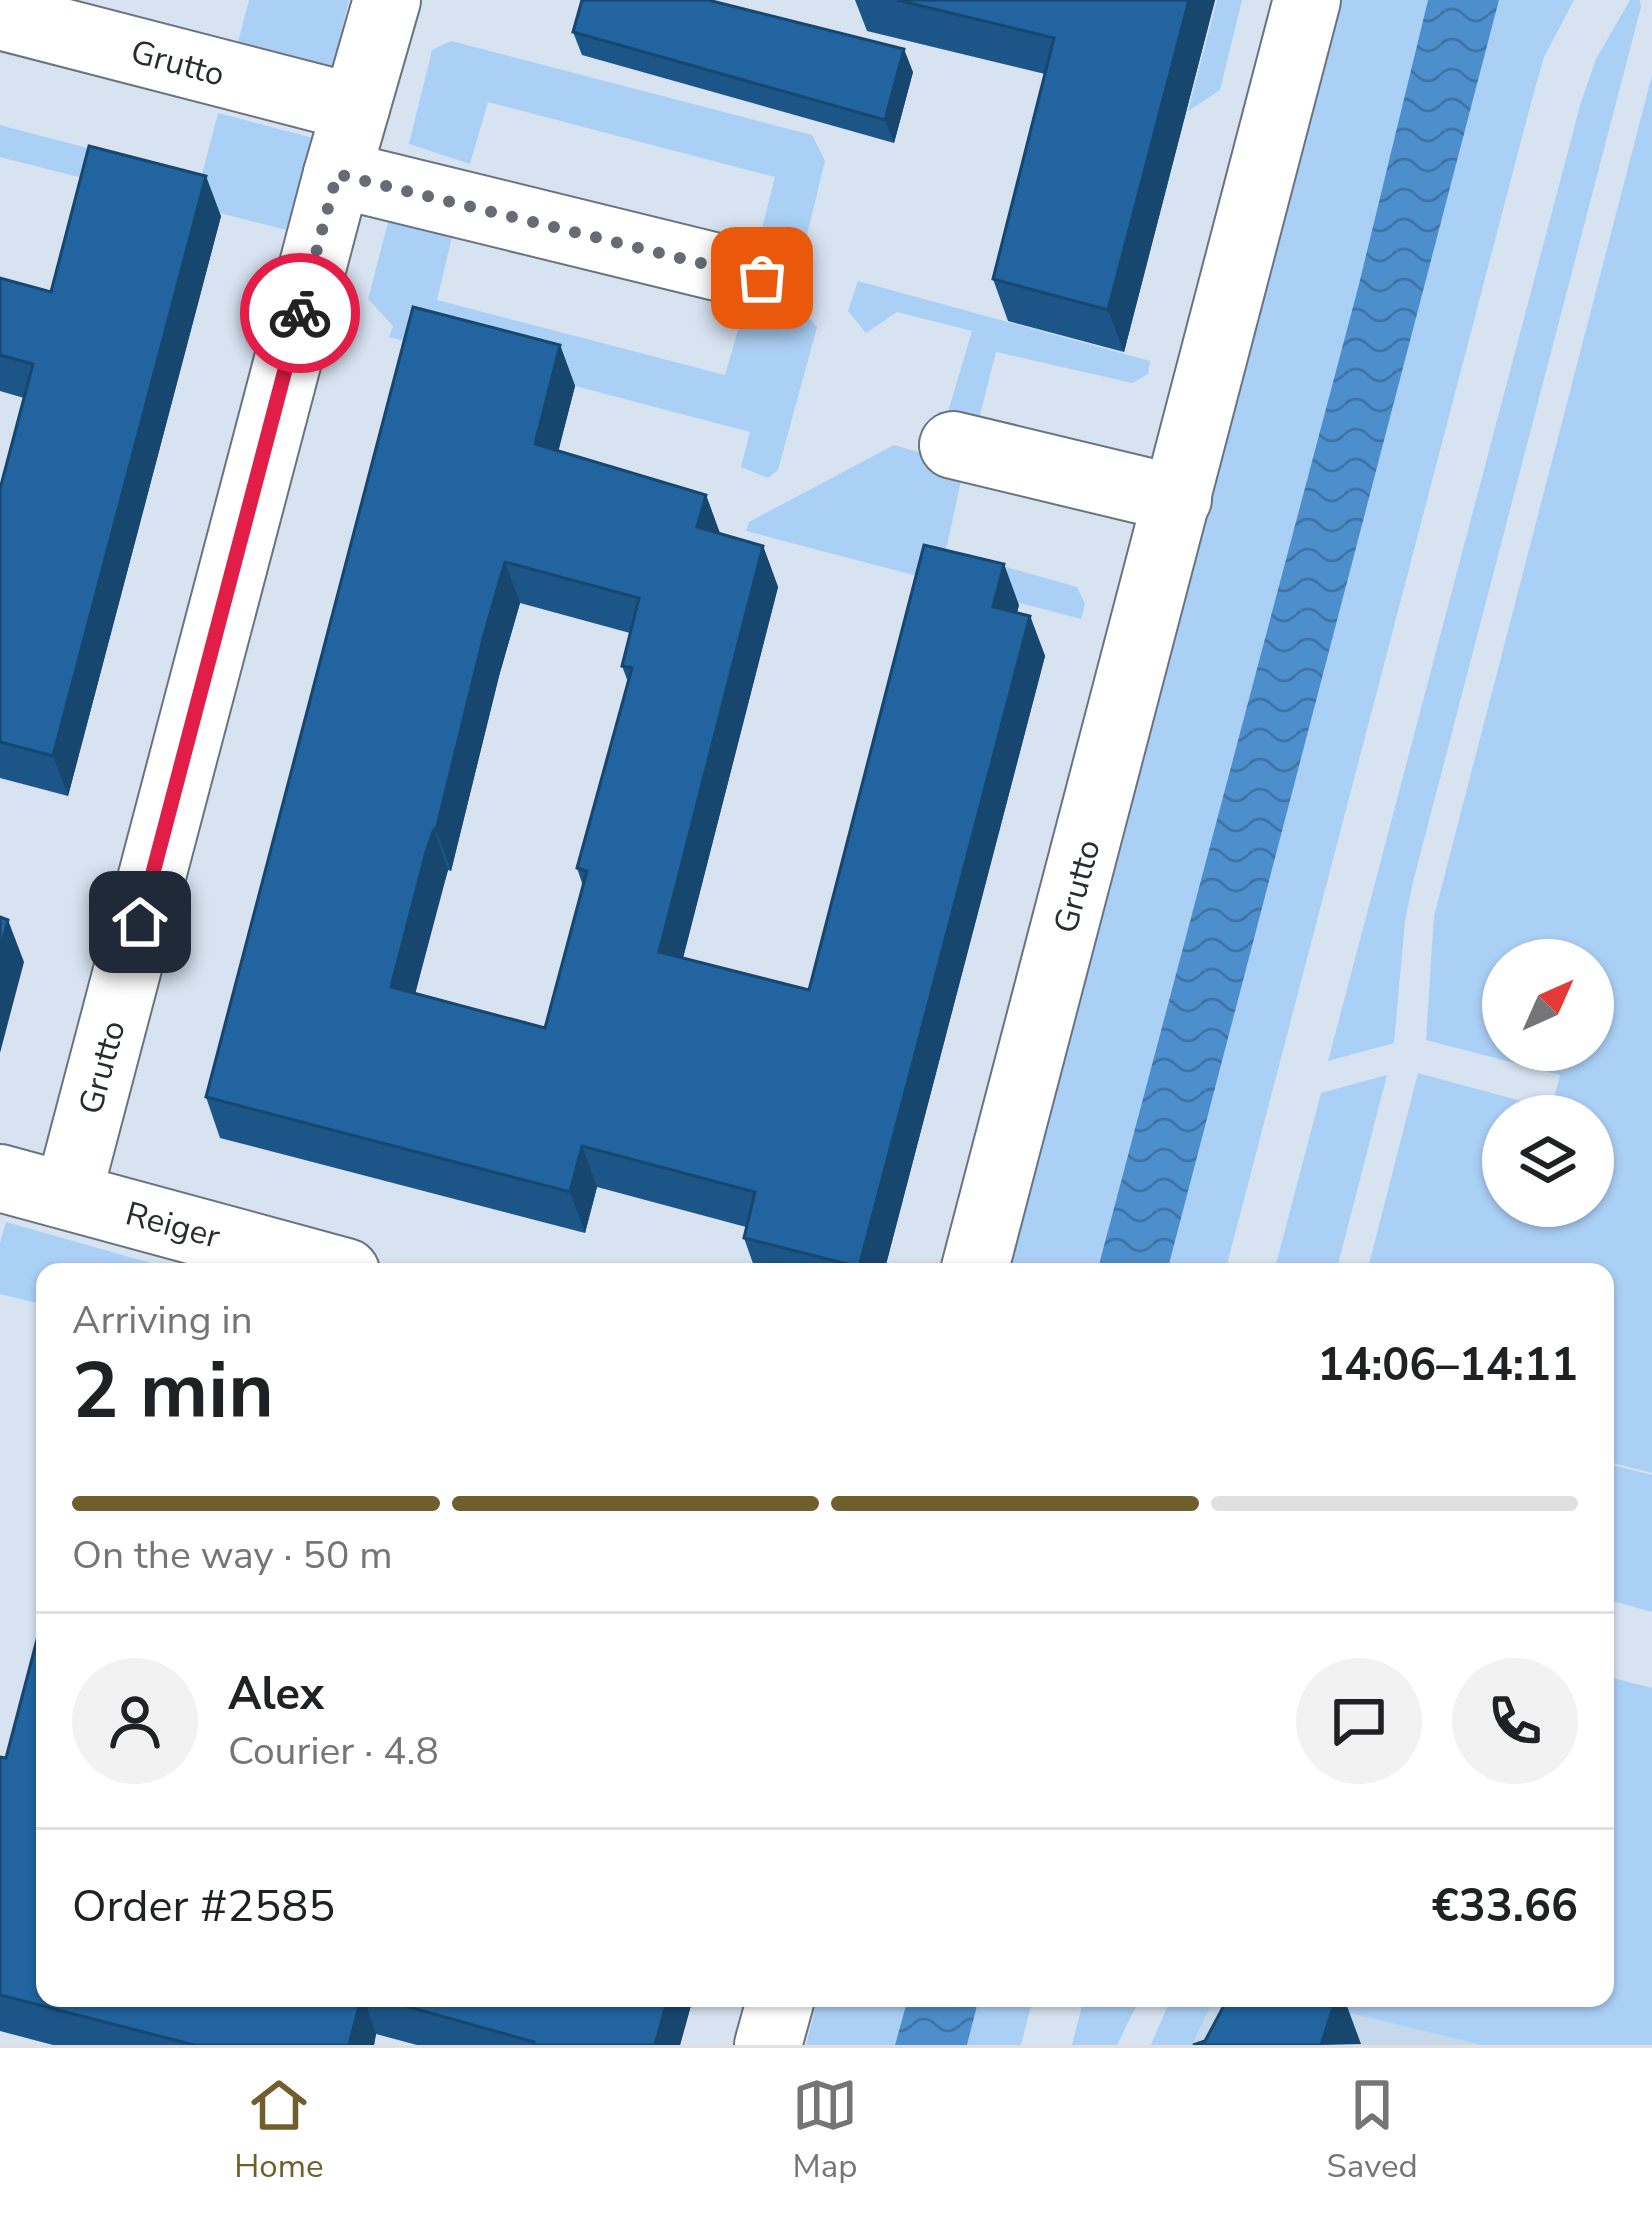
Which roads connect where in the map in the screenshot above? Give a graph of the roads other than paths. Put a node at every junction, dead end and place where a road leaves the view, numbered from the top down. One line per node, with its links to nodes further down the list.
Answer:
1 (387, 0): 4 (street, Grutto)
2 (1307, 0): 8 (street, Grutto)
3 (0, 16): 4 (street, Grutto)
4 (356, 109): 5 (street, Grutto)
5 (337, 174): 6 (street); 10 (street, Grutto)
6 (762, 278)
7 (952, 445): 8 (street)
8 (1178, 499): 12 (street, Grutto)
9 (0, 1178): 10 (street, Reiger)
10 (68, 1195): 11 (street, Reiger)
11 (314, 1263)
12 (976, 1263)
13 (779, 2007): 14 (street)
14 (769, 2045)

